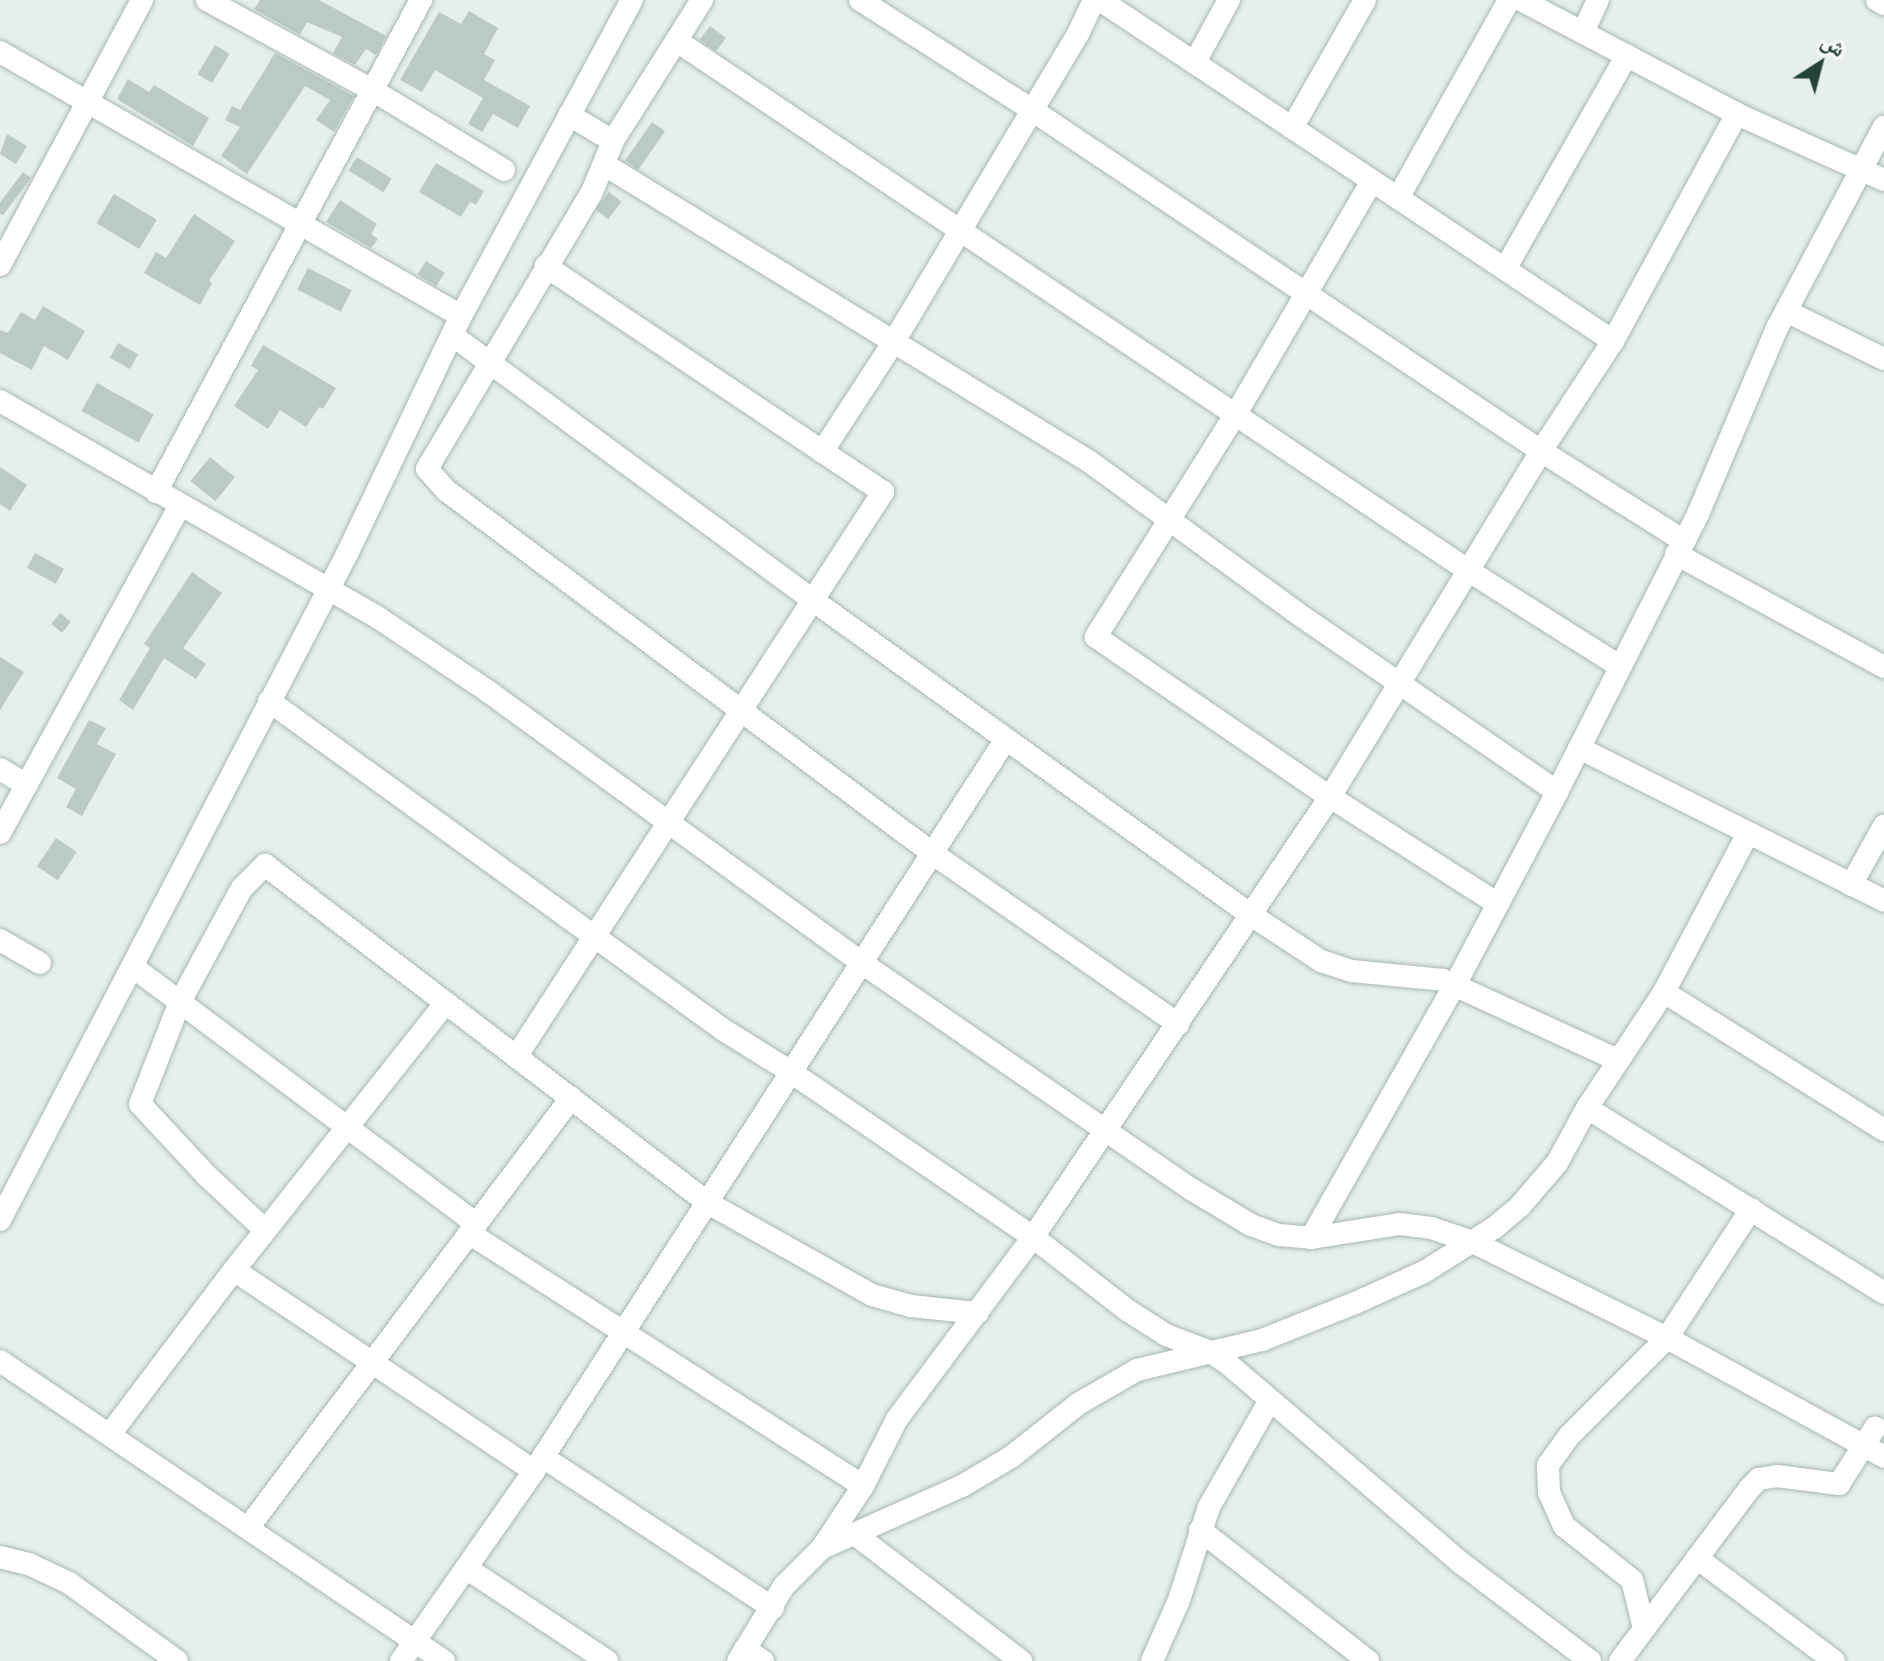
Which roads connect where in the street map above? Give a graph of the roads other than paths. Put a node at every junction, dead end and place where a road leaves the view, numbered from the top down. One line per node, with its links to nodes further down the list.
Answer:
1 (142, 0): 22 (street)
2 (207, 0): 21 (street)
3 (421, 0): 21 (street)
4 (632, 0): 25 (street)
5 (702, 0): 17 (street)
6 (860, 0): 23 (street)
7 (1094, 0): 23 (street)
8 (1100, 0): 20 (street)
9 (1229, 0): 20 (street)
10 (1365, 0): 27 (street)
11 (1509, 0): 34 (street)
12 (1521, 0): 16 (street)
13 (1598, 0): 16 (street)
14 (1877, 0): 15 (street)
15 (1884, 4)
16 (1583, 32): 19 (street)
17 (677, 41): 28 (street); 36 (street)
18 (0, 52): 22 (street)
19 (1627, 55): 24 (street); 39 (street)
20 (1195, 62): 27 (street)
21 (374, 91): 31 (street); 35 (street)
22 (85, 102): 35 (street); 37 (street)
23 (1032, 110): 36 (street); 40 (street)
24 (1737, 114): 30 (street); 43 (street)
25 (569, 115): 28 (street); 42 (street)
26 (1884, 127): 30 (street)
27 (1292, 128): 33 (street)
28 (613, 141): 29 (street)
29 (605, 165): 38 (street); 44 (street)
30 (1861, 169): 32 (street); 41 (street)
31 (504, 170)
32 (1884, 180)
33 (1372, 181): 34 (street); 40 (street)
34 (1398, 198): 39 (street)
35 (301, 223): 42 (street); 51 (street)
36 (958, 230): 44 (street); 48 (street)
37 (0, 265)
38 (546, 266): 46 (street); 50 (street)
39 (1505, 269): 43 (street)
40 (1306, 294): 48 (street); 49 (street)
41 (1786, 311): 45 (street); 54 (street)
42 (457, 326): 46 (street); 56 (street)
43 (1613, 341): 49 (street)
44 (893, 343): 50 (street); 53 (street)
45 (1884, 359)
46 (491, 362): 57 (street); 62 (street)
47 (0, 401): 51 (street)
48 (1235, 415): 53 (street); 55 (street)
49 (1541, 451): 54 (street); 55 (street)
50 (822, 452): 57 (street)
51 (156, 492): 52 (street)
52 (180, 506): 56 (street); 66 (street)
53 (1170, 519): 60 (street); 68 (street)
54 (1680, 547): 58 (street); 59 (street)
55 (1469, 571): 58 (street); 60 (street)
56 (326, 588): 61 (street); 69 (street)
57 (814, 601): 62 (street); 63 (street)
58 (1619, 666): 64 (street)
59 (1884, 667)
60 (1399, 685): 67 (street); 68 (street)
61 (269, 701): 78 (street); 82 (street)
62 (739, 710): 69 (street); 73 (street)
63 (1006, 739): 73 (street); 77 (street)
64 (1579, 748): 67 (street); 72 (street)
65 (0, 769): 66 (street)
66 (27, 785): 71 (street)
67 (1557, 792): 76 (street)
68 (1330, 797): 76 (street); 77 (street)
69 (669, 821): 78 (street); 81 (street)
70 (1884, 826): 74 (street)
71 (0, 833)
72 (1747, 835): 74 (street); 84 (street)
73 (932, 853): 81 (street); 87 (street)
74 (1851, 885): 75 (street)
75 (1884, 901)
76 (1498, 904): 83 (street)
77 (1251, 915): 83 (street); 87 (street)
78 (596, 936): 88 (street); 90 (street)
79 (0, 940): 80 (street)
80 (40, 963)
81 (862, 963): 90 (street); 94 (street)
82 (133, 967): 85 (street); 98 (street)
83 (1455, 985): 89 (street); 102 (street)
84 (1664, 992): 89 (street); 95 (street)
85 (180, 1002): 86 (street); 93 (street); 100 (street)
86 (445, 1004): 88 (street); 93 (street)
87 (1178, 1024): 94 (street)
88 (516, 1057): 91 (street)
89 (1618, 1060): 92 (street)
90 (791, 1072): 96 (street); 101 (street)
91 (571, 1098): 96 (street); 99 (street)
92 (1587, 1108): 97 (street); 103 (street)
93 (348, 1127): 99 (street); 100 (street)
94 (1105, 1129): 101 (street); 102 (street)
95 (1884, 1130)
96 (708, 1203): 106 (street); 107 (street)
97 (1751, 1209): 105 (street); 108 (street)
98 (0, 1220)
99 (473, 1228): 107 (street); 111 (street)
100 (265, 1230): 104 (street)
101 (1033, 1237): 106 (street); 109 (street)
102 (1311, 1238): 103 (street)
103 (1473, 1242): 108 (street); 109 (street)
104 (234, 1270): 111 (street); 113 (street)
105 (1884, 1293)
106 (978, 1313): 117 (street)
107 (621, 1332): 116 (street); 117 (street)
108 (1667, 1338): 114 (street); 126 (street)
109 (1211, 1352): 112 (street); 120 (street)
110 (0, 1361): 113 (street)
111 (371, 1364): 116 (street); 118 (street)
112 (1270, 1400): 119 (street); 136 (street)
113 (110, 1434): 118 (street)
114 (1870, 1436): 115 (street); 123 (street)
115 (1884, 1457)
116 (539, 1464): 124 (street); 125 (street)
117 (863, 1486): 121 (street)
118 (248, 1528): 127 (street)
119 (1200, 1530): 129 (street); 135 (street)
120 (856, 1535): 121 (street); 134 (street)
121 (822, 1548): 125 (street)
122 (0, 1557): 130 (street)
123 (1697, 1558): 126 (street); 138 (street)
124 (466, 1568): 127 (street); 133 (street)
125 (773, 1608): 128 (street)
126 (1644, 1628): 137 (street)
127 (415, 1641): 131 (street); 132 (street)
128 (749, 1657)
129 (1157, 1659)
130 (177, 1661)
131 (401, 1661)
132 (444, 1661)
133 (607, 1661)
134 (1021, 1661)
135 (1368, 1661)
136 (1590, 1661)
137 (1620, 1661)
138 (1834, 1661)

